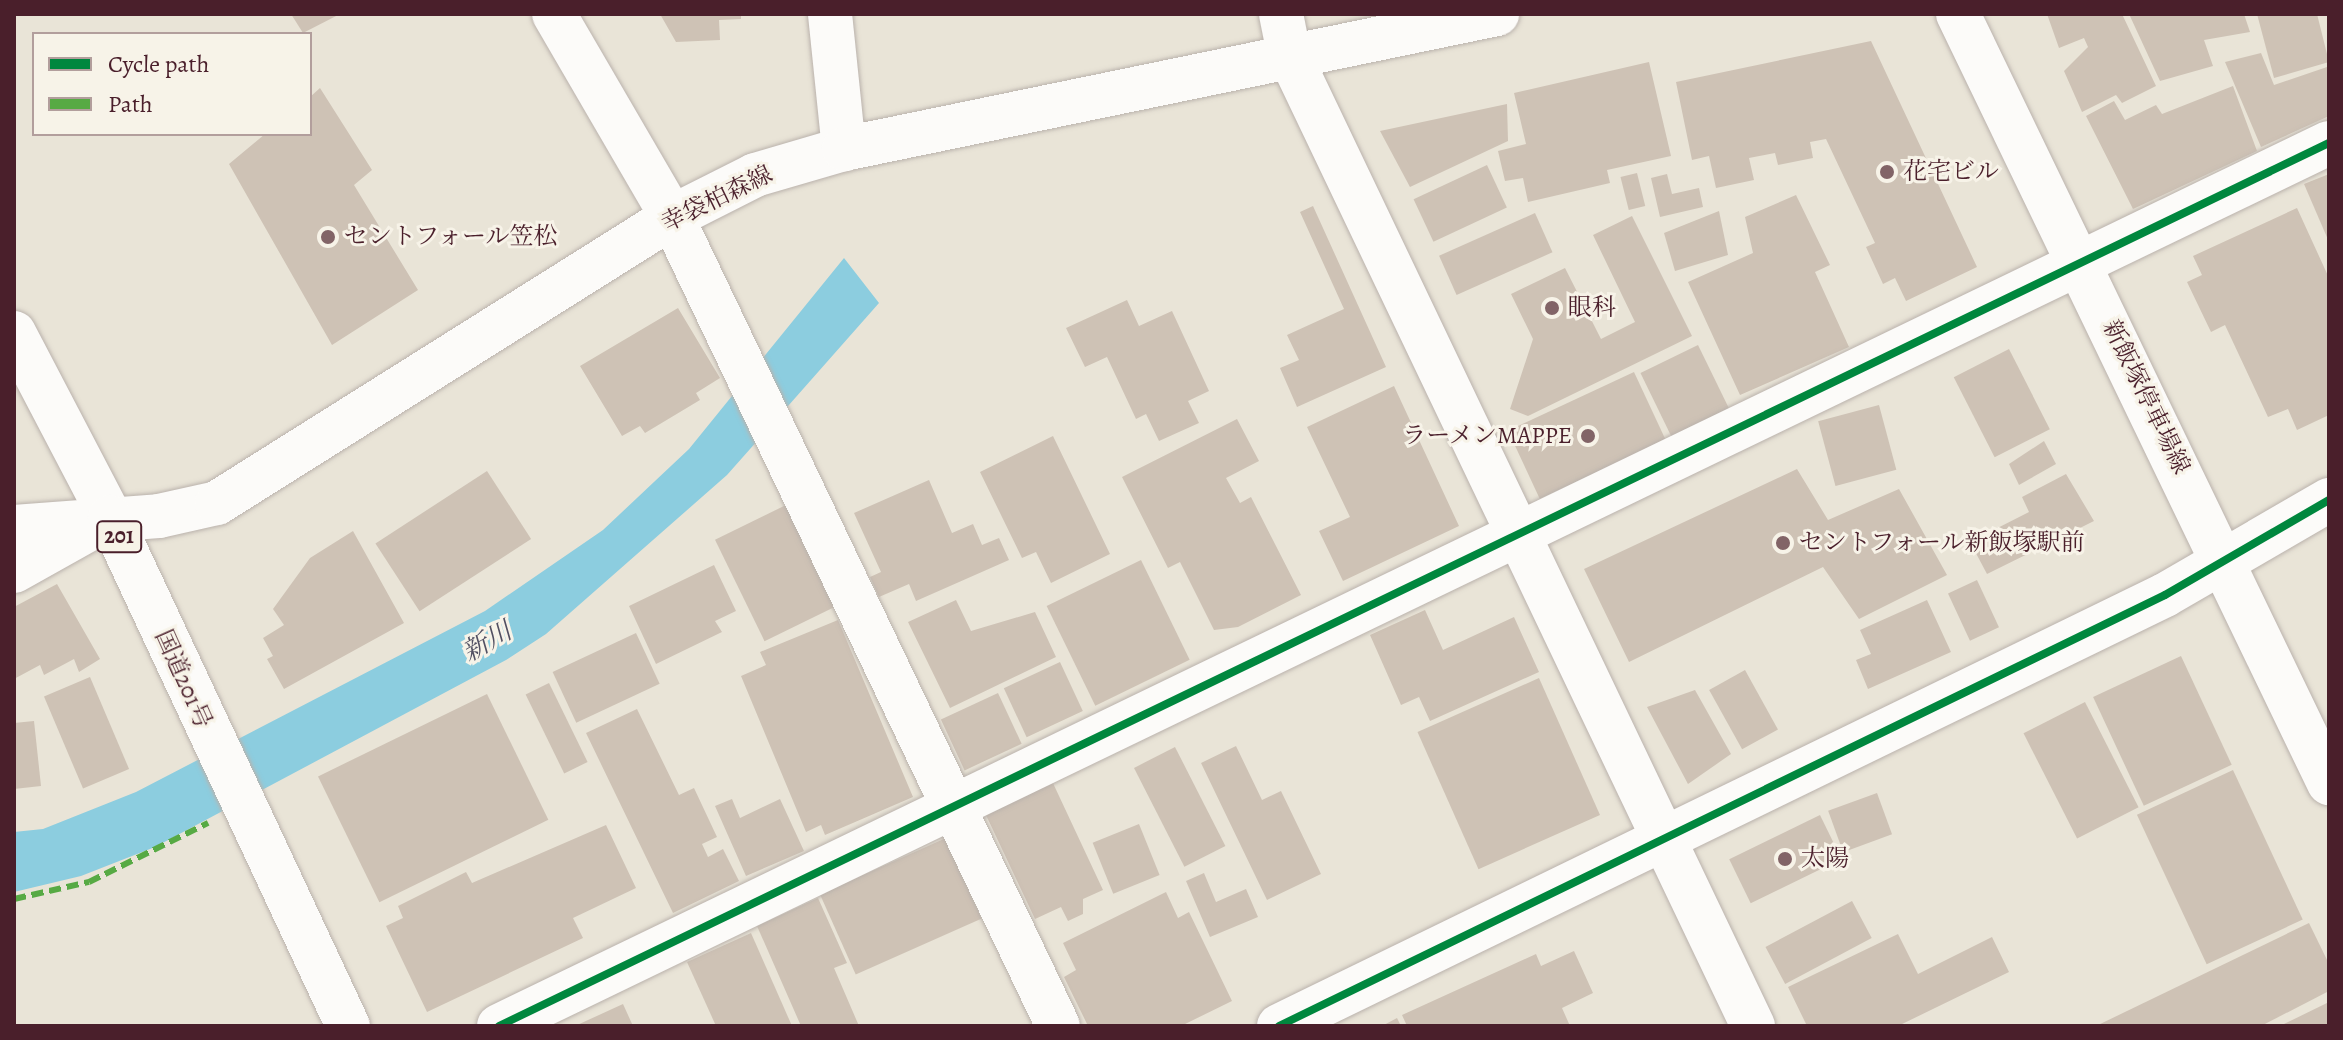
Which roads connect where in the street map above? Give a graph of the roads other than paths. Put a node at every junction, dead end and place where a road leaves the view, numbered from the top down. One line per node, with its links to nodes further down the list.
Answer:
1 (554, 14): 8 (main road)
2 (830, 14): 7 (main road)
3 (1497, 14): 5 (main road, 幸袋柏森線)
4 (1958, 14): 9 (main road, 新飯塚停車場線)
5 (1285, 34): 7 (main road, 幸袋柏森線); 14 (main road)
6 (2329, 143): 9 (main road)
7 (844, 149): 8 (main road, 幸袋柏森線)
8 (672, 217): 12 (main road, 幸袋柏森線); 18 (main road)
9 (2082, 265): 14 (main road); 15 (main road, 新飯塚停車場線)
10 (14, 333): 12 (main road, 国道201号 / 201)
11 (2329, 500): 15 (main road)
12 (110, 517): 13 (main road); 16 (main road, 幸袋柏森線); 20 (main road, 国道201号 / 201)
13 (14, 527)
14 (1518, 534): 18 (main road); 19 (main road)
15 (2225, 563): 17 (main road, 新飯塚停車場線); 19 (main road)
16 (14, 571)
17 (2329, 783)
18 (950, 807): 21 (main road); 22 (main road)
19 (1663, 839): 23 (main road); 24 (main road)
20 (348, 1026)
21 (499, 1026)
22 (1058, 1026)
23 (1279, 1026)
24 (1753, 1026)

